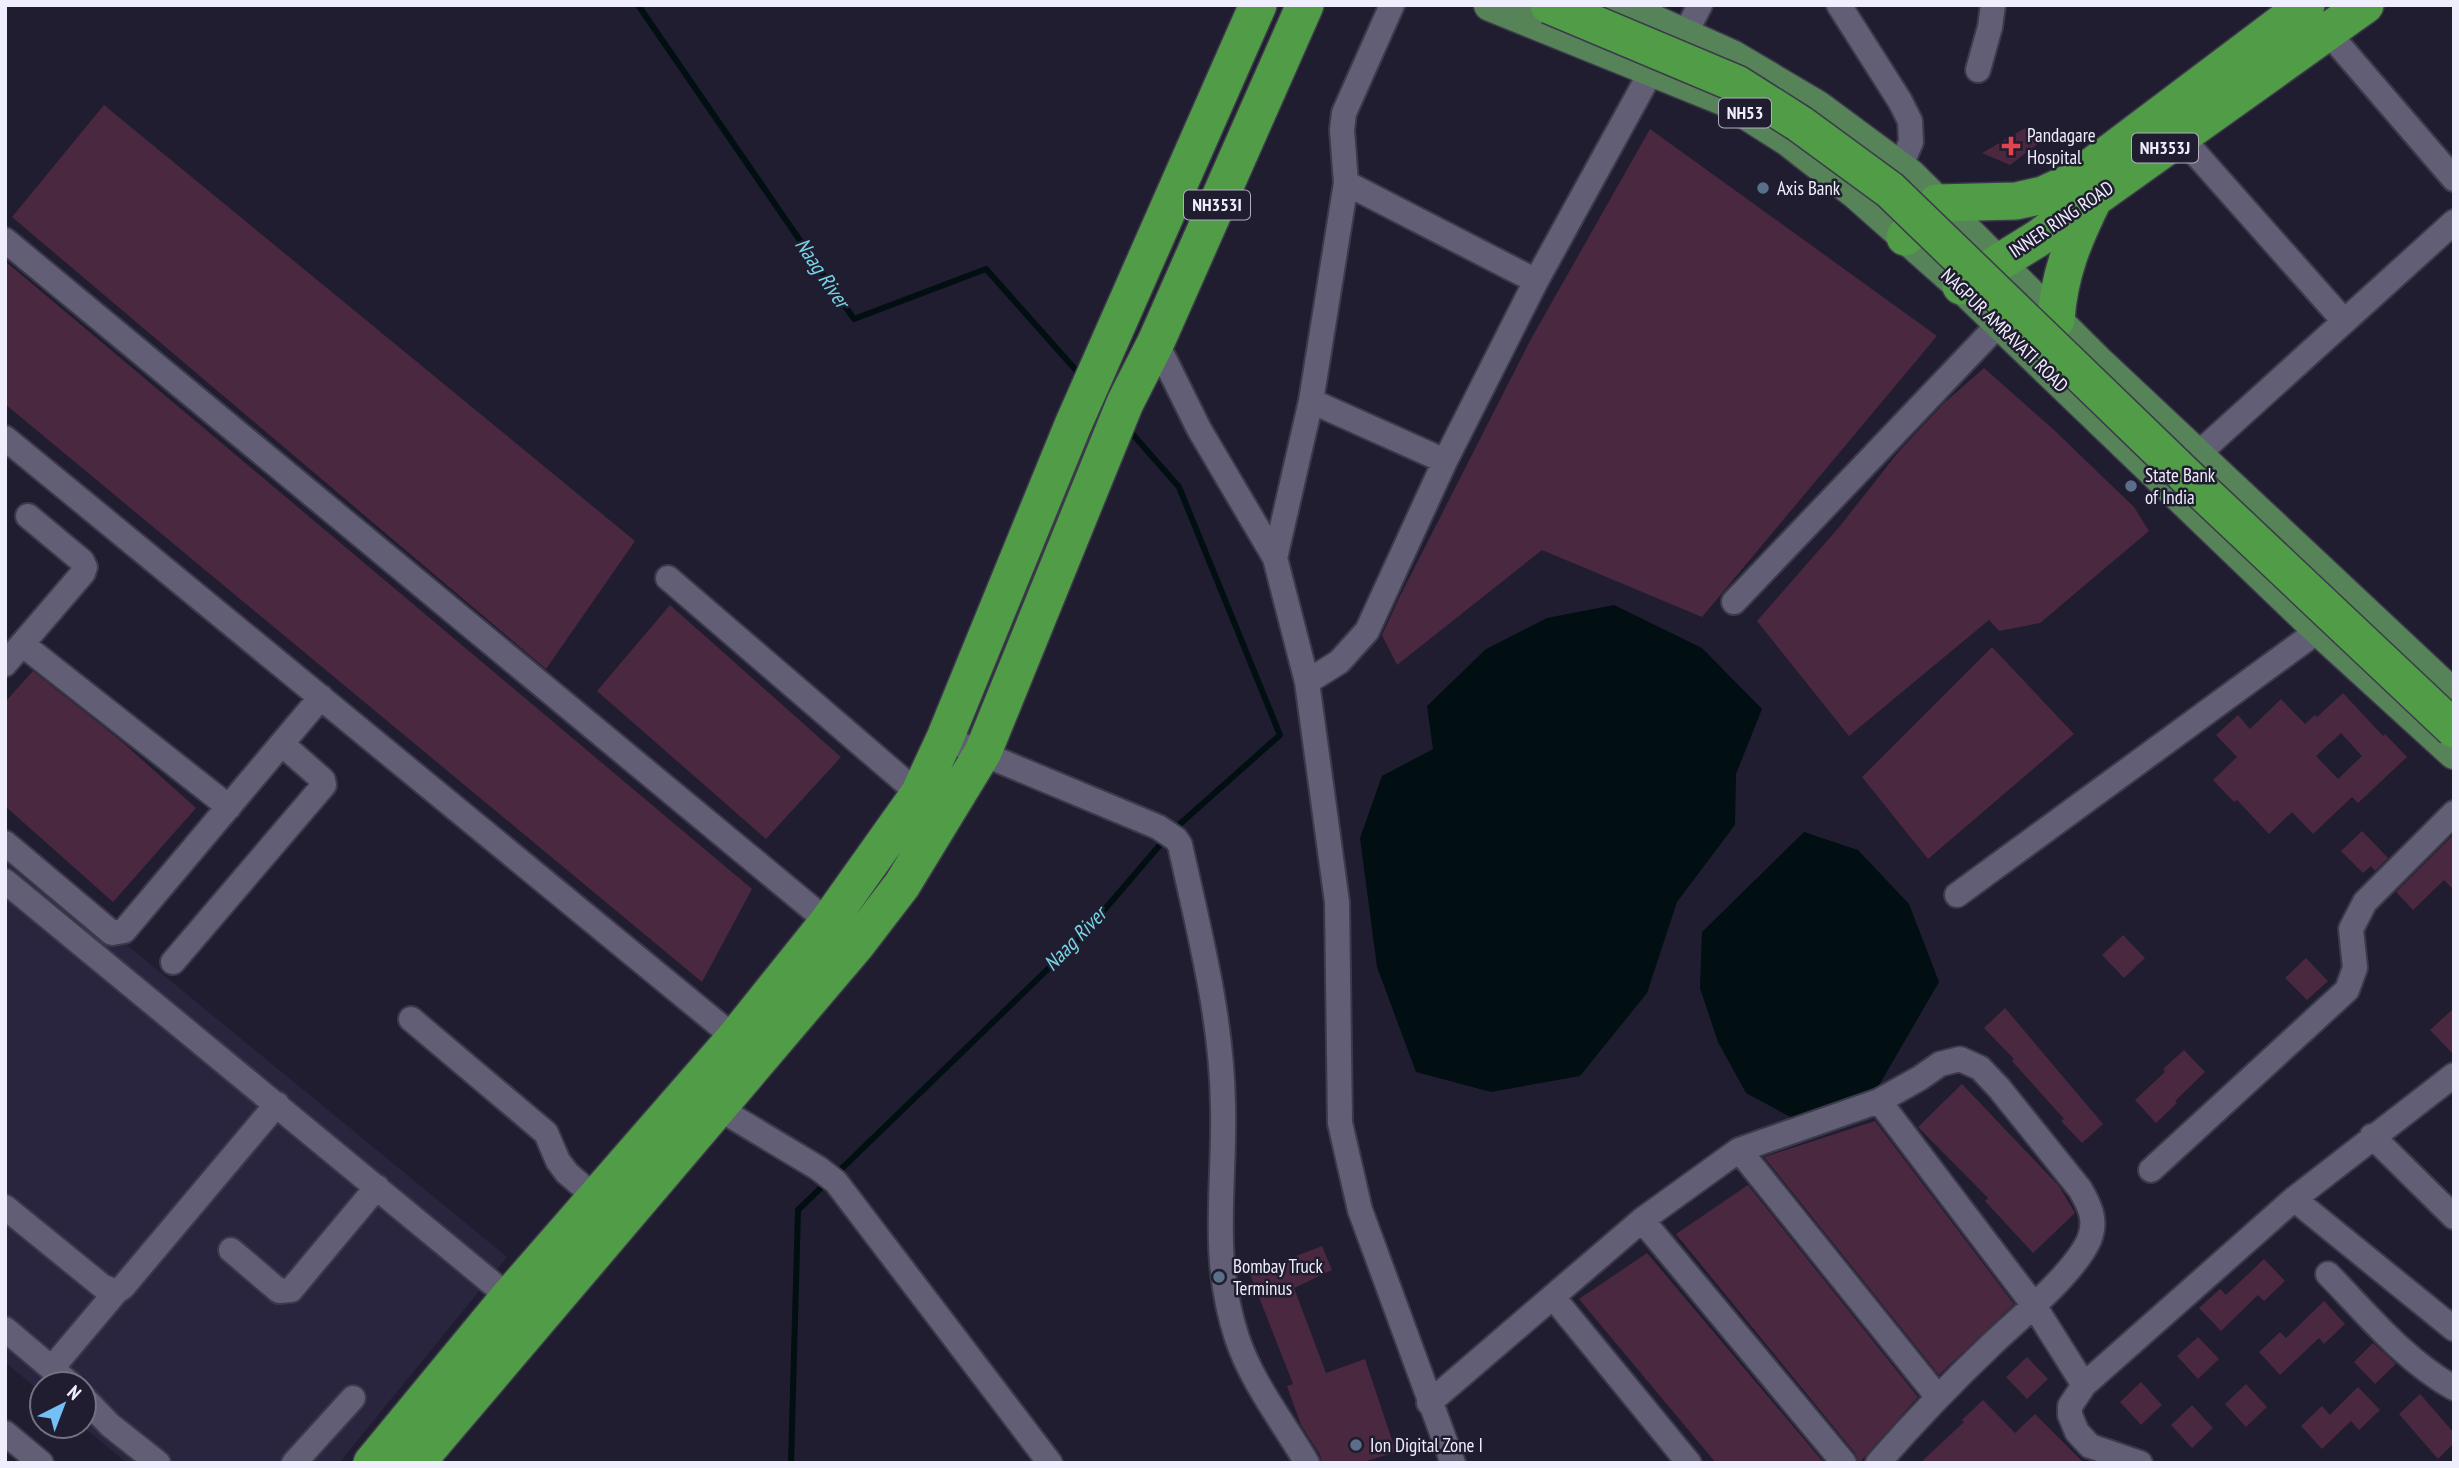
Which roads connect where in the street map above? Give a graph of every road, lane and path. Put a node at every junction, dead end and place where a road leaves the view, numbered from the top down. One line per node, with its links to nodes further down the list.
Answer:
1 (1258, 5): 46 (highway, NH353I)
2 (1305, 5): 30 (highway, NH353I)
3 (1392, 5): 18 (street)
4 (1490, 5): 14 (main road, NAGPUR AMRAVATI ROAD / NH53)
5 (1549, 5): 45 (highway, bridge)
6 (1618, 5): 12 (main road, NH53)
7 (1700, 5): 12 (street)
8 (1839, 5): 16 (street)
9 (1993, 5): 13 (street)
10 (2365, 5): 11 (highway, INNER RING ROAD / NH353J)
11 (2311, 12): 15 (highway, INNER RING ROAD / NH353J); 17 (street); 20 (highway, INNER RING ROAD / NH353J)
12 (1685, 34): 16 (main road, NH53)
13 (1978, 70)
14 (1652, 71): 22 (main road, NAGPUR AMRAVATI ROAD / NH53); 25 (street)
15 (2181, 137): 19 (highway, INNER RING ROAD / NH353J); 28 (street)
16 (1900, 167): 20 (main road, NH53)
17 (2454, 178)
18 (1346, 183): 25 (street); 31 (street)
19 (2094, 199): 24 (highway, INNER RING ROAD / NH353J); 27 (highway)
20 (1937, 203): 22 (highway); 24 (main road, NH53)
21 (2454, 222): 28 (street)
22 (1905, 237): 26 (main road, NAGPUR AMRAVATI ROAD / NH53)
23 (5, 240): 56 (street)
24 (1998, 261): 26 (highway, INNER RING ROAD / NH353J); 27 (main road, NH53)
25 (1536, 281): 34 (street)
26 (1961, 286): 29 (main road, NAGPUR AMRAVATI ROAD / NH53)
27 (2056, 320): 33 (main road, NH53)
28 (2344, 321): 33 (street)
29 (1999, 324): 38 (street); 39 (main road, NAGPUR AMRAVATI ROAD / NH53)
30 (1156, 342): 36 (street); 48 (highway, NH353I)
31 (1311, 401): 34 (street); 36 (street)
32 (5, 438): 44 (street)
33 (2198, 454): 43 (main road, NH53)
34 (1445, 461): 42 (street)
35 (28, 516): 40 (street)
36 (1275, 558): 42 (street)
37 (668, 578): 50 (street)
38 (1734, 602)
39 (2319, 630): 49 (main road, NAGPUR AMRAVATI ROAD / NH53); 55 (street)
40 (22, 644): 41 (street); 51 (street)
41 (5, 664)
42 (1307, 682): 89 (street)
43 (2454, 696)
44 (321, 698): 47 (street); 60 (street)
45 (2454, 729)
46 (945, 738): 48 (street); 50 (highway)
47 (282, 744): 51 (street); 58 (street)
48 (983, 752): 57 (highway); 97 (street)
49 (2454, 752)
50 (919, 794): 56 (highway)
51 (229, 807): 53 (street)
52 (2454, 813): 67 (street)
53 (5, 843)
54 (5, 881): 63 (street)
55 (1957, 895)
56 (828, 922): 57 (street); 60 (highway)
57 (856, 945): 64 (highway)
58 (173, 962)
59 (411, 1019): 69 (street)
60 (735, 1038): 69 (highway)
61 (2454, 1075): 65 (street)
62 (1879, 1101): 66 (street); 79 (street); 79 (street)
63 (277, 1104): 68 (street); 76 (street)
64 (718, 1108): 80 (highway); 96 (street)
65 (2372, 1136): 70 (street); 72 (street)
66 (1739, 1150): 73 (street); 87 (street)
67 (2151, 1170)
68 (377, 1187): 74 (street); 77 (street)
69 (596, 1198): 77 (highway)
70 (2294, 1199): 82 (street); 85 (street)
71 (5, 1207): 76 (street)
72 (2454, 1217)
73 (1642, 1220): 78 (street); 100 (street)
74 (231, 1250)
75 (2328, 1274): 86 (street)
76 (116, 1292): 84 (street)
77 (509, 1297): 80 (street); 92 (highway)
78 (1553, 1297): 89 (street); 99 (street)
79 (2033, 1304): 85 (street); 87 (street)
80 (538, 1321): 92 (highway)
81 (5, 1329): 83 (street)
82 (2454, 1329)
83 (54, 1370)
84 (65, 1370)
85 (2084, 1385): 102 (street)
86 (2454, 1388)
87 (1937, 1396): 101 (street)
88 (353, 1398): 95 (street)
89 (1429, 1403): 98 (street)
90 (98, 1412): 94 (street)
91 (5, 1433): 93 (street)
92 (395, 1459)
93 (41, 1463)
94 (158, 1463)
95 (294, 1463)
96 (1050, 1463)
97 (1307, 1463)
98 (1453, 1463)
99 (1689, 1463)
100 (1844, 1463)
101 (1878, 1463)
102 (2140, 1463)

